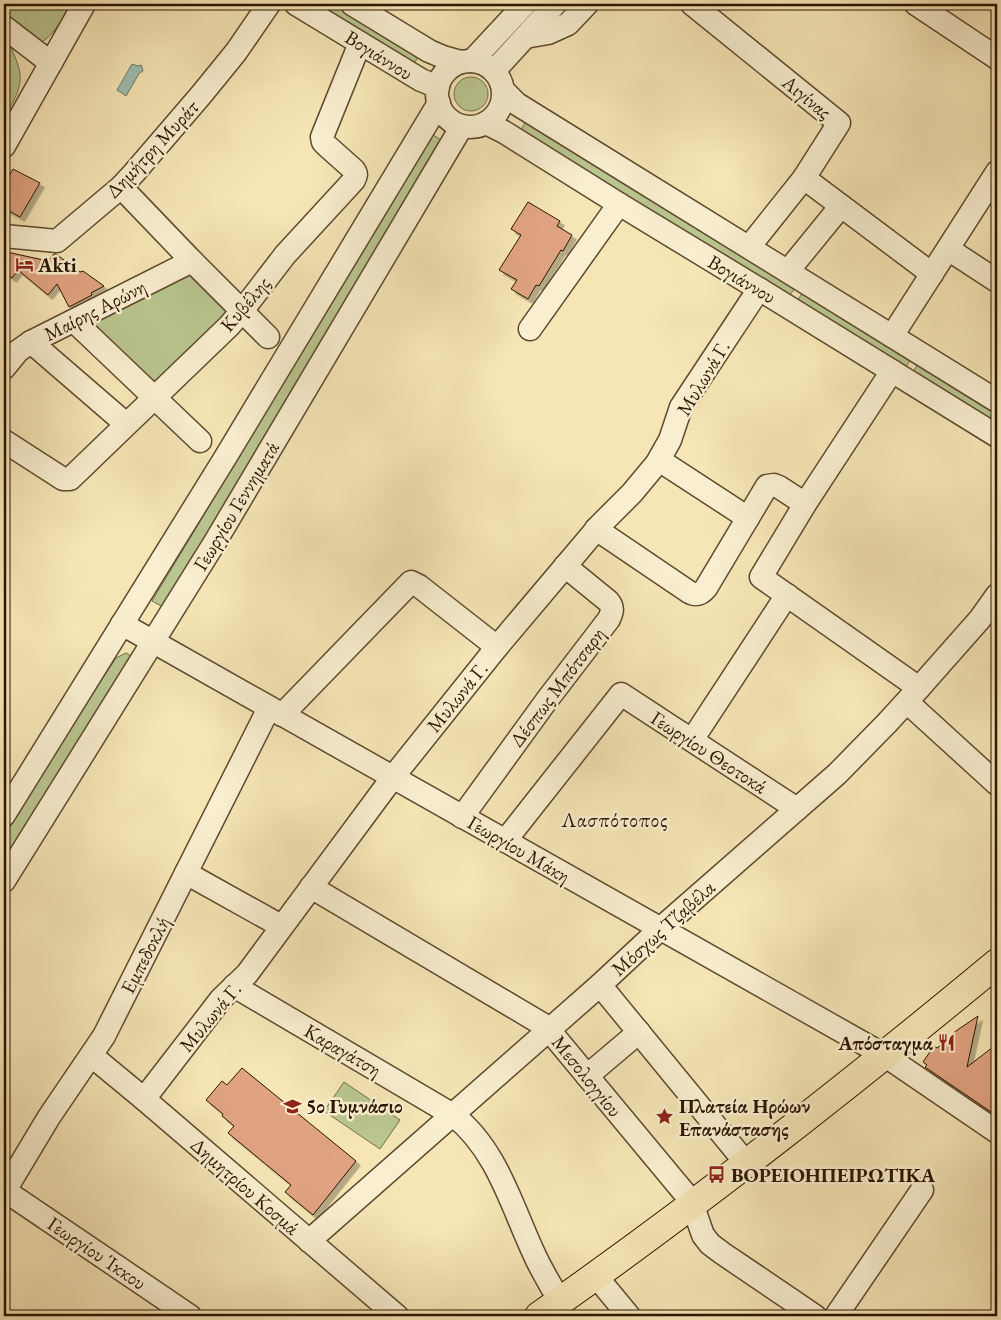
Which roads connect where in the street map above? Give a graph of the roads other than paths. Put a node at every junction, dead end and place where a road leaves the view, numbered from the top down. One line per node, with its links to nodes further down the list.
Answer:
1 (84, 4): 15 (street)
2 (268, 4): 24 (street, Δημήτρη Μυράτ)
3 (296, 4): 12 (street, Βογιάννου)
4 (352, 4): 14 (street, Βογιάννου)
5 (525, 4): 14 (street)
6 (555, 4): 11 (street)
7 (588, 4): 11 (street)
8 (692, 4): 23 (street, Αιγίνας)
9 (916, 4): 13 (street)
10 (4, 27): 15 (street)
11 (524, 37): 16 (street)
12 (360, 43): 18 (street, Βογιάννου); 35 (street, Κυβέλης)
13 (997, 58)
14 (467, 61): 16 (street, Βογιάννου); 18 (street, Βογιάννου)
15 (51, 63): 21 (street)
16 (494, 71): 17 (street, Βογιάννου)
17 (504, 91): 19 (street); 28 (street, Βογιάννου)
18 (438, 95): 20 (street, Βογιάννου); 56 (street, Γεωργίου Γεννηματά)
19 (486, 123): 20 (street); 25 (street, Βογιάννου)
20 (462, 126): 57 (street, Γεωργίου Γεννηματά)
21 (4, 146)
22 (997, 172): 29 (street)
23 (804, 178): 26 (street); 28 (street)
24 (121, 187): 27 (street, Δημήτρη Μυράτ); 30 (street)
25 (619, 204): 34 (street, Βογιάννου); 37 (street)
26 (841, 206): 31 (street); 32 (street)
27 (4, 236)
28 (749, 247): 31 (street, Βογιάννου)
29 (948, 249): 32 (street); 33 (street)
30 (192, 261): 35 (street); 36 (street, Μαίρης Αρώνη)
31 (788, 271): 38 (street, Βογιάννου)
32 (932, 274): 38 (street)
33 (997, 280)
34 (759, 289): 42 (street, Βογιάννου); 49 (street, Μυλωνά Γ.)
35 (242, 311): 39 (street); 43 (street, Κυβέλης)
36 (74, 321): 40 (street, Μαίρης Αρώνη); 43 (street)
37 (530, 329)
38 (892, 336): 44 (street, Βογιάννου)
39 (268, 337)
40 (31, 342): 41 (street, Μαίρης Αρώνη); 45 (street)
41 (4, 368)
42 (892, 371): 46 (street, Βογιάννου); 50 (street)
43 (154, 397): 45 (street, Κυβέλης); 48 (street)
44 (997, 401)
45 (126, 424): 47 (street, Κυβέλης)
46 (997, 436)
47 (4, 441)
48 (200, 442)
49 (659, 460): 51 (street); 52 (street, Μυλωνά Γ.)
50 (805, 504): 51 (street); 54 (street)
51 (748, 518): 52 (street)
52 (596, 529): 53 (street, Μυλωνά Γ.)
53 (565, 566): 58 (street, Μυλωνά Γ.); 66 (street, Δέσπως Μπότσαρη)
54 (787, 595): 59 (street); 61 (street)
55 (997, 595): 59 (street, Μόσχως Τζαβέλα)
56 (122, 624): 57 (street, Γεωργίου Μάκη); 65 (street, Γεωργίου Γεννηματά)
57 (153, 642): 60 (street, Γεωργίου Μάκη); 69 (street, Γεωργίου Γεννηματά)
58 (497, 647): 60 (street, Εμπεδοκλή); 62 (street, Μυλωνά Γ.)
59 (913, 695): 63 (street); 64 (street, Μόσχως Τζαβέλα)
60 (275, 711): 62 (street, Γεωργίου Μάκη); 68 (street, Εμπεδοκλή)
61 (692, 740): 64 (street, Γεωργίου Θεοτοκά); 67 (street, Γεωργίου Θεοτοκά)
62 (393, 777): 66 (street, Γεωργίου Μάκη); 70 (street, Μυλωνά Γ.)
63 (997, 784)
64 (797, 809): 72 (street, Μόσχως Τζαβέλα)
65 (4, 815)
66 (462, 816): 67 (street, Γεωργίου Μάκη)
67 (505, 841): 72 (street, Γεωργίου Μάκη)
68 (186, 872): 71 (street); 79 (street, Εμπεδοκλή)
69 (4, 881)
70 (311, 887): 71 (street, Μυλωνά Γ.); 77 (street, Μεσολογγίου)
71 (281, 926): 76 (street, Μυλωνά Γ.)
72 (660, 928): 74 (street, Μόσχως Τζαβέλα); 80 (street, Γεωργίου Μάκη)
73 (997, 963): 80 (main road)
74 (600, 985): 77 (street, Μόσχως Τζαβέλα); 78 (street)
75 (997, 985): 80 (main road)
76 (234, 986): 82 (street, Μυλωνά Γ.); 83 (street, Καραγάτση)
77 (549, 1030): 81 (street, Μεσολογγίου); 83 (street, Μόσχως Τζαβέλα)
78 (639, 1032): 81 (street); 85 (street)
79 (92, 1056): 82 (street, Δημητρίου Κοσμά); 87 (street, Εμπεδοκλή)
80 (890, 1059): 84 (street, Γεωργίου Μάκη); 85 (main road); 88 (main road)
81 (587, 1076): 88 (street, Μεσολογγίου)
82 (144, 1099): 89 (street, Δημητρίου Κοσμά)
83 (453, 1115): 89 (street, Μόσχως Τζαβέλα); 91 (street, Καραγάτση)
84 (997, 1132)
85 (746, 1163): 88 (main road)
86 (922, 1190): 96 (street)
87 (4, 1191): 92 (street, Γεωργίου Ίκκου)
88 (695, 1212): 90 (main road); 91 (main road); 95 (street, Μεσολογγίου)
89 (309, 1241): 93 (street, Δημητρίου Κοσμά)
90 (605, 1287): 91 (main road); 94 (street)
91 (555, 1311)
92 (190, 1316)
93 (397, 1316)
94 (629, 1316)
95 (815, 1316)
96 (836, 1316)

